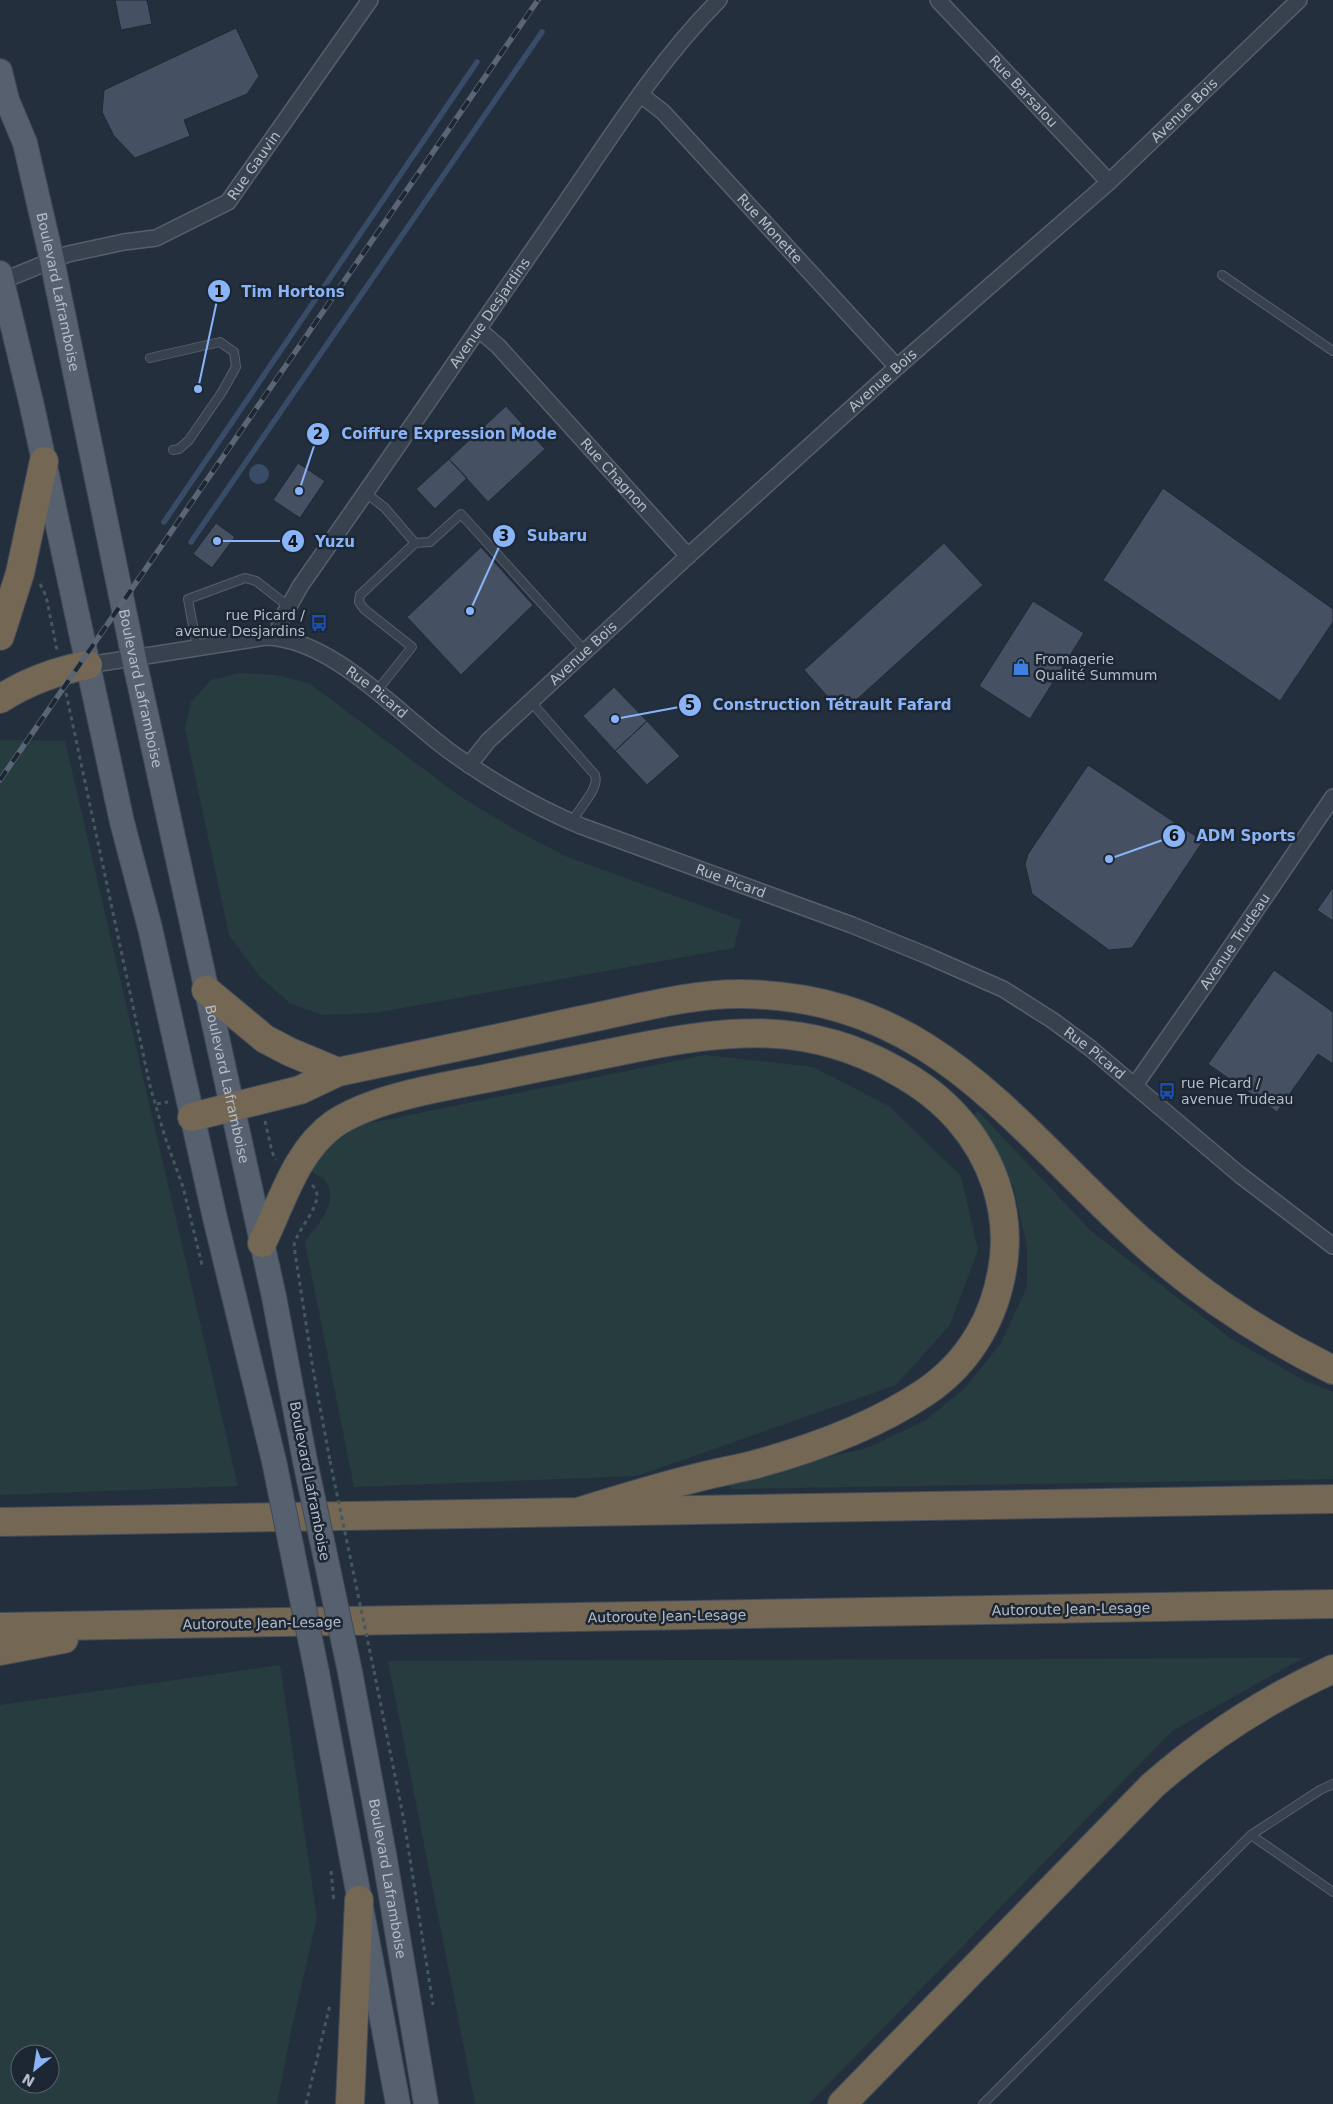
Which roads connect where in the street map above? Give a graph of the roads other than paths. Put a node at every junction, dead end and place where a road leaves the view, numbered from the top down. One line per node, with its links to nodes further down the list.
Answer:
1 (370, 0): 8 (street, Rue Gauvin)
2 (719, 0): 6 (street, Avenue Desjardins)
3 (938, 0): 7 (street, Rue Barsalou)
4 (1299, 0): 7 (street, Avenue Bois)
5 (0, 71): 8 (main road, Boulevard Laframboise)
6 (641, 94): 11 (street, Avenue Desjardins); 14 (street, Rue Monette)
7 (1109, 182): 14 (street, Avenue Bois)
8 (52, 260): 10 (street, Rue Gauvin); 25 (main road, Boulevard Laframboise)
9 (1222, 275): 12 (lane)
10 (1, 277): 16 (main road)
11 (478, 330): 17 (street, Avenue Desjardins); 19 (street, Rue Chagnon)
12 (1333, 351)
13 (150, 358): 15 (lane)
14 (897, 368): 19 (street, Avenue Bois)
15 (173, 450)
16 (44, 461): 21 (highway); 26 (main road)
17 (366, 493): 18 (lane); 20 (street, Avenue Desjardins)
18 (415, 542): 24 (lane); 27 (lane)
19 (688, 556): 24 (street, Avenue Bois)
20 (288, 606): 22 (street, Avenue Desjardins); 23 (lane)
21 (0, 636)
22 (278, 637): 23 (street, Rue Picard); 27 (street, Rue Picard)
23 (197, 648): 25 (street, Rue Picard)
24 (585, 651): 29 (street, Avenue Bois)
25 (134, 659): 26 (street, Rue Picard); 33 (main road, Boulevard Laframboise)
26 (88, 665): 28 (highway); 37 (main road)
27 (376, 692): 30 (street, Rue Picard)
28 (0, 699)
29 (531, 702): 30 (street, Avenue Bois); 32 (lane)
30 (469, 765): 32 (street, Rue Picard)
31 (1333, 797): 35 (street, Avenue Trudeau)
32 (572, 823): 35 (street, Rue Picard)
33 (206, 990): 34 (highway); 36 (main road, Boulevard Laframboise)
34 (338, 1072): 36 (highway); 40 (highway)
35 (1135, 1085): 39 (street, Rue Picard)
36 (233, 1107): 37 (highway); 38 (main road, Boulevard Laframboise)
37 (192, 1117): 52 (main road, bridge)
38 (262, 1243): 42 (highway); 55 (main road, Boulevard Laframboise, bridge)
39 (1333, 1246)
40 (1333, 1370)
41 (1333, 1499): 42 (highway)
42 (581, 1511): 43 (highway)
43 (0, 1522)
44 (1333, 1604): 45 (highway, Autoroute Jean-Lesage)
45 (150, 1624): 46 (highway, Autoroute Jean-Lesage); 47 (highway)
46 (0, 1627)
47 (0, 1651)
48 (1333, 1669): 56 (highway)
49 (1333, 1784): 50 (lane)
50 (1251, 1835): 51 (lane); 57 (lane)
51 (1333, 1892)
52 (347, 1903): 53 (highway); 54 (main road)
53 (350, 2104)
54 (398, 2104)
55 (426, 2104)
56 (842, 2104)
57 (983, 2104)

